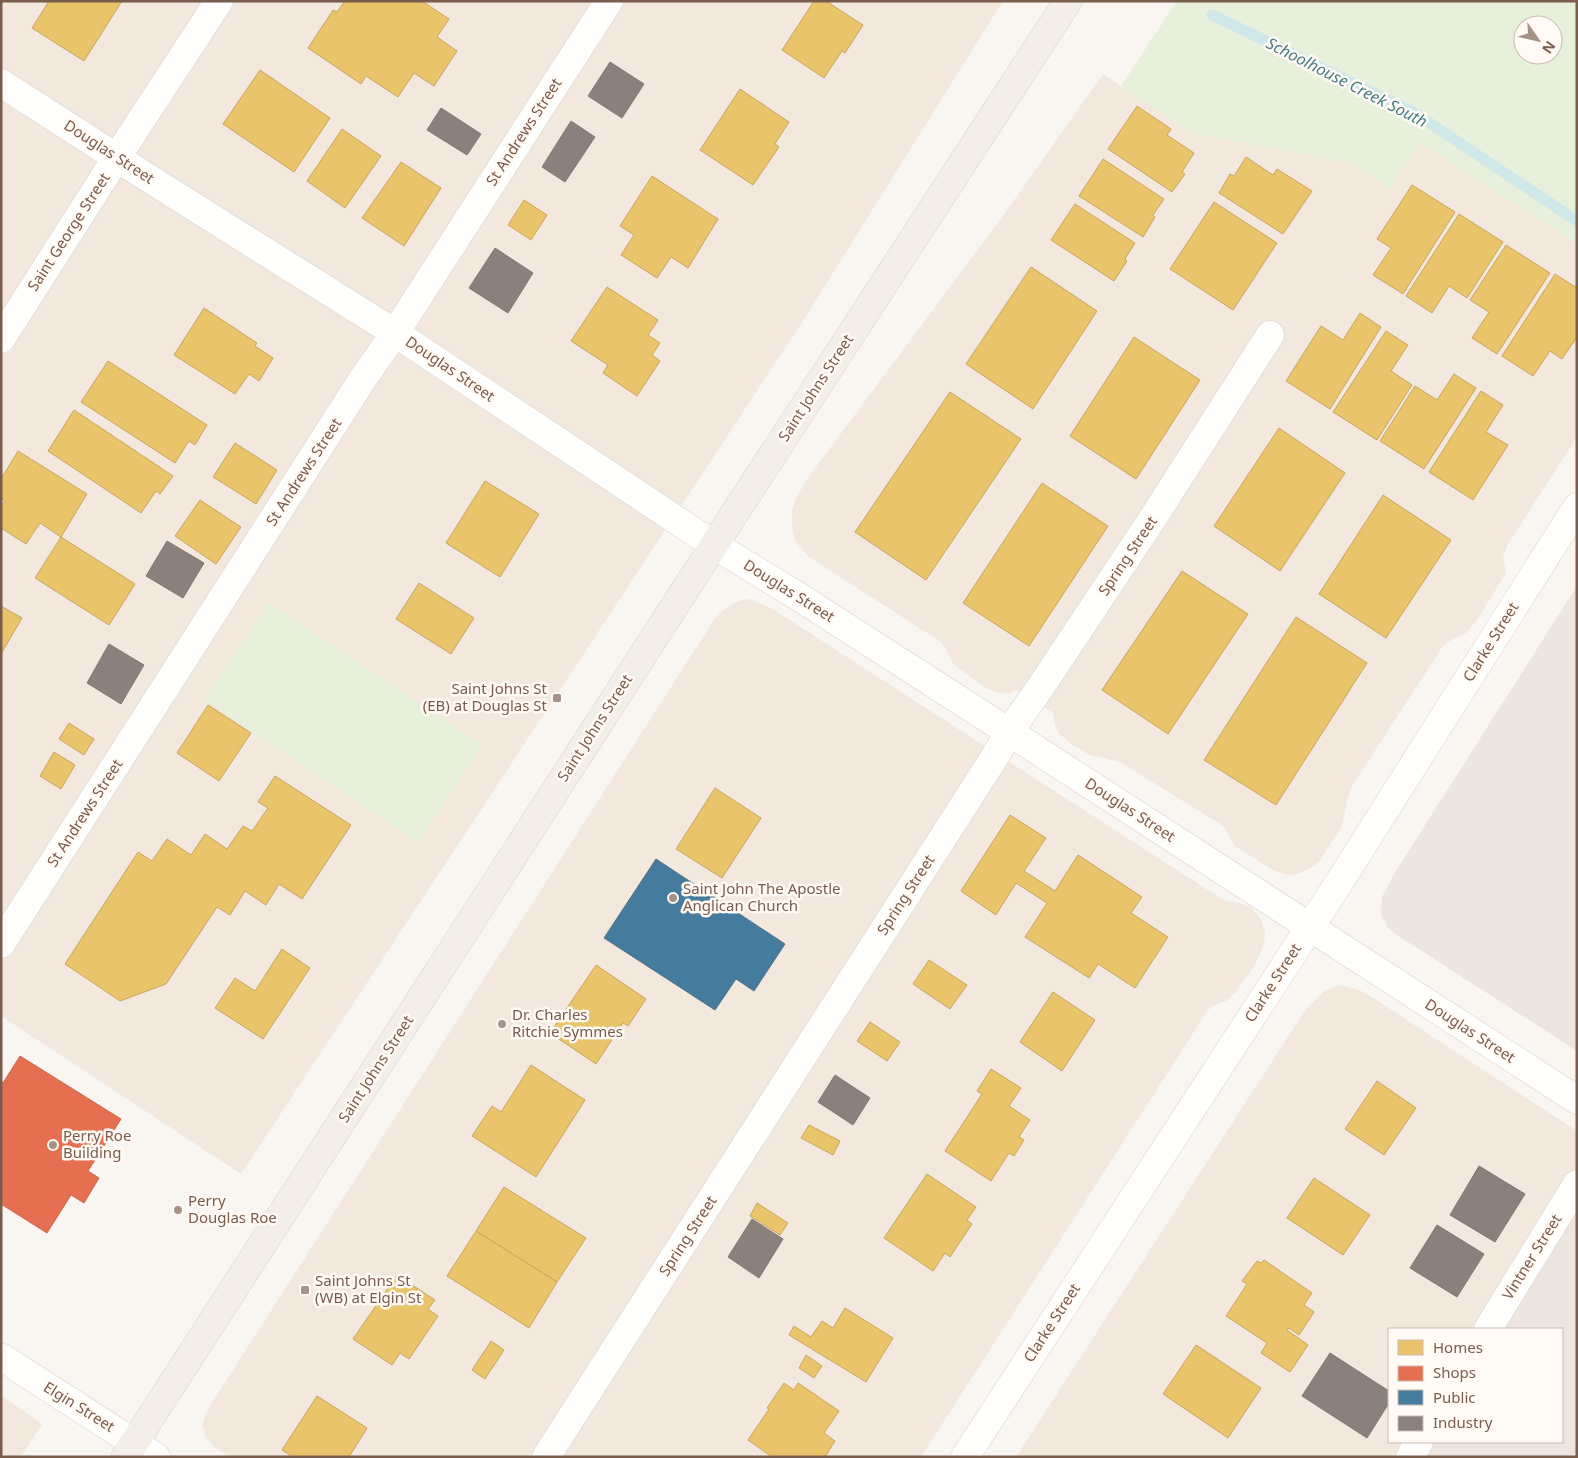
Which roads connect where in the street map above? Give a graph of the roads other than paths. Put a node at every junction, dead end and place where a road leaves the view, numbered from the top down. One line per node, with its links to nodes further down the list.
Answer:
1 (219, 1): 5 (street, Saint George Street)
2 (609, 1): 6 (street, St Andrews Street)
3 (1068, 1): 10 (main road, Saint Johns Street)
4 (1, 82): 5 (street, Douglas Street)
5 (117, 157): 6 (street, Douglas Street); 8 (street, Saint George Street)
6 (395, 332): 10 (street, Douglas Street); 13 (street, St Andrews Street)
7 (1270, 336): 11 (street, Spring Street)
8 (1, 338)
9 (1577, 508): 12 (street, Clarke Street)
10 (714, 545): 11 (street, Douglas Street); 19 (main road, Saint Johns Street)
11 (1009, 732): 12 (street, Douglas Street); 20 (street, Spring Street)
12 (1309, 927): 14 (street, Douglas Street); 21 (street, Clarke Street)
13 (1, 944)
14 (1577, 1100)
15 (1577, 1184): 16 (street, Vintner Street)
16 (1489, 1328)
17 (1, 1357): 19 (street, Elgin Street)
18 (1418, 1443): 22 (street)
19 (139, 1452)
20 (546, 1457)
21 (965, 1457)
22 (1410, 1457)

